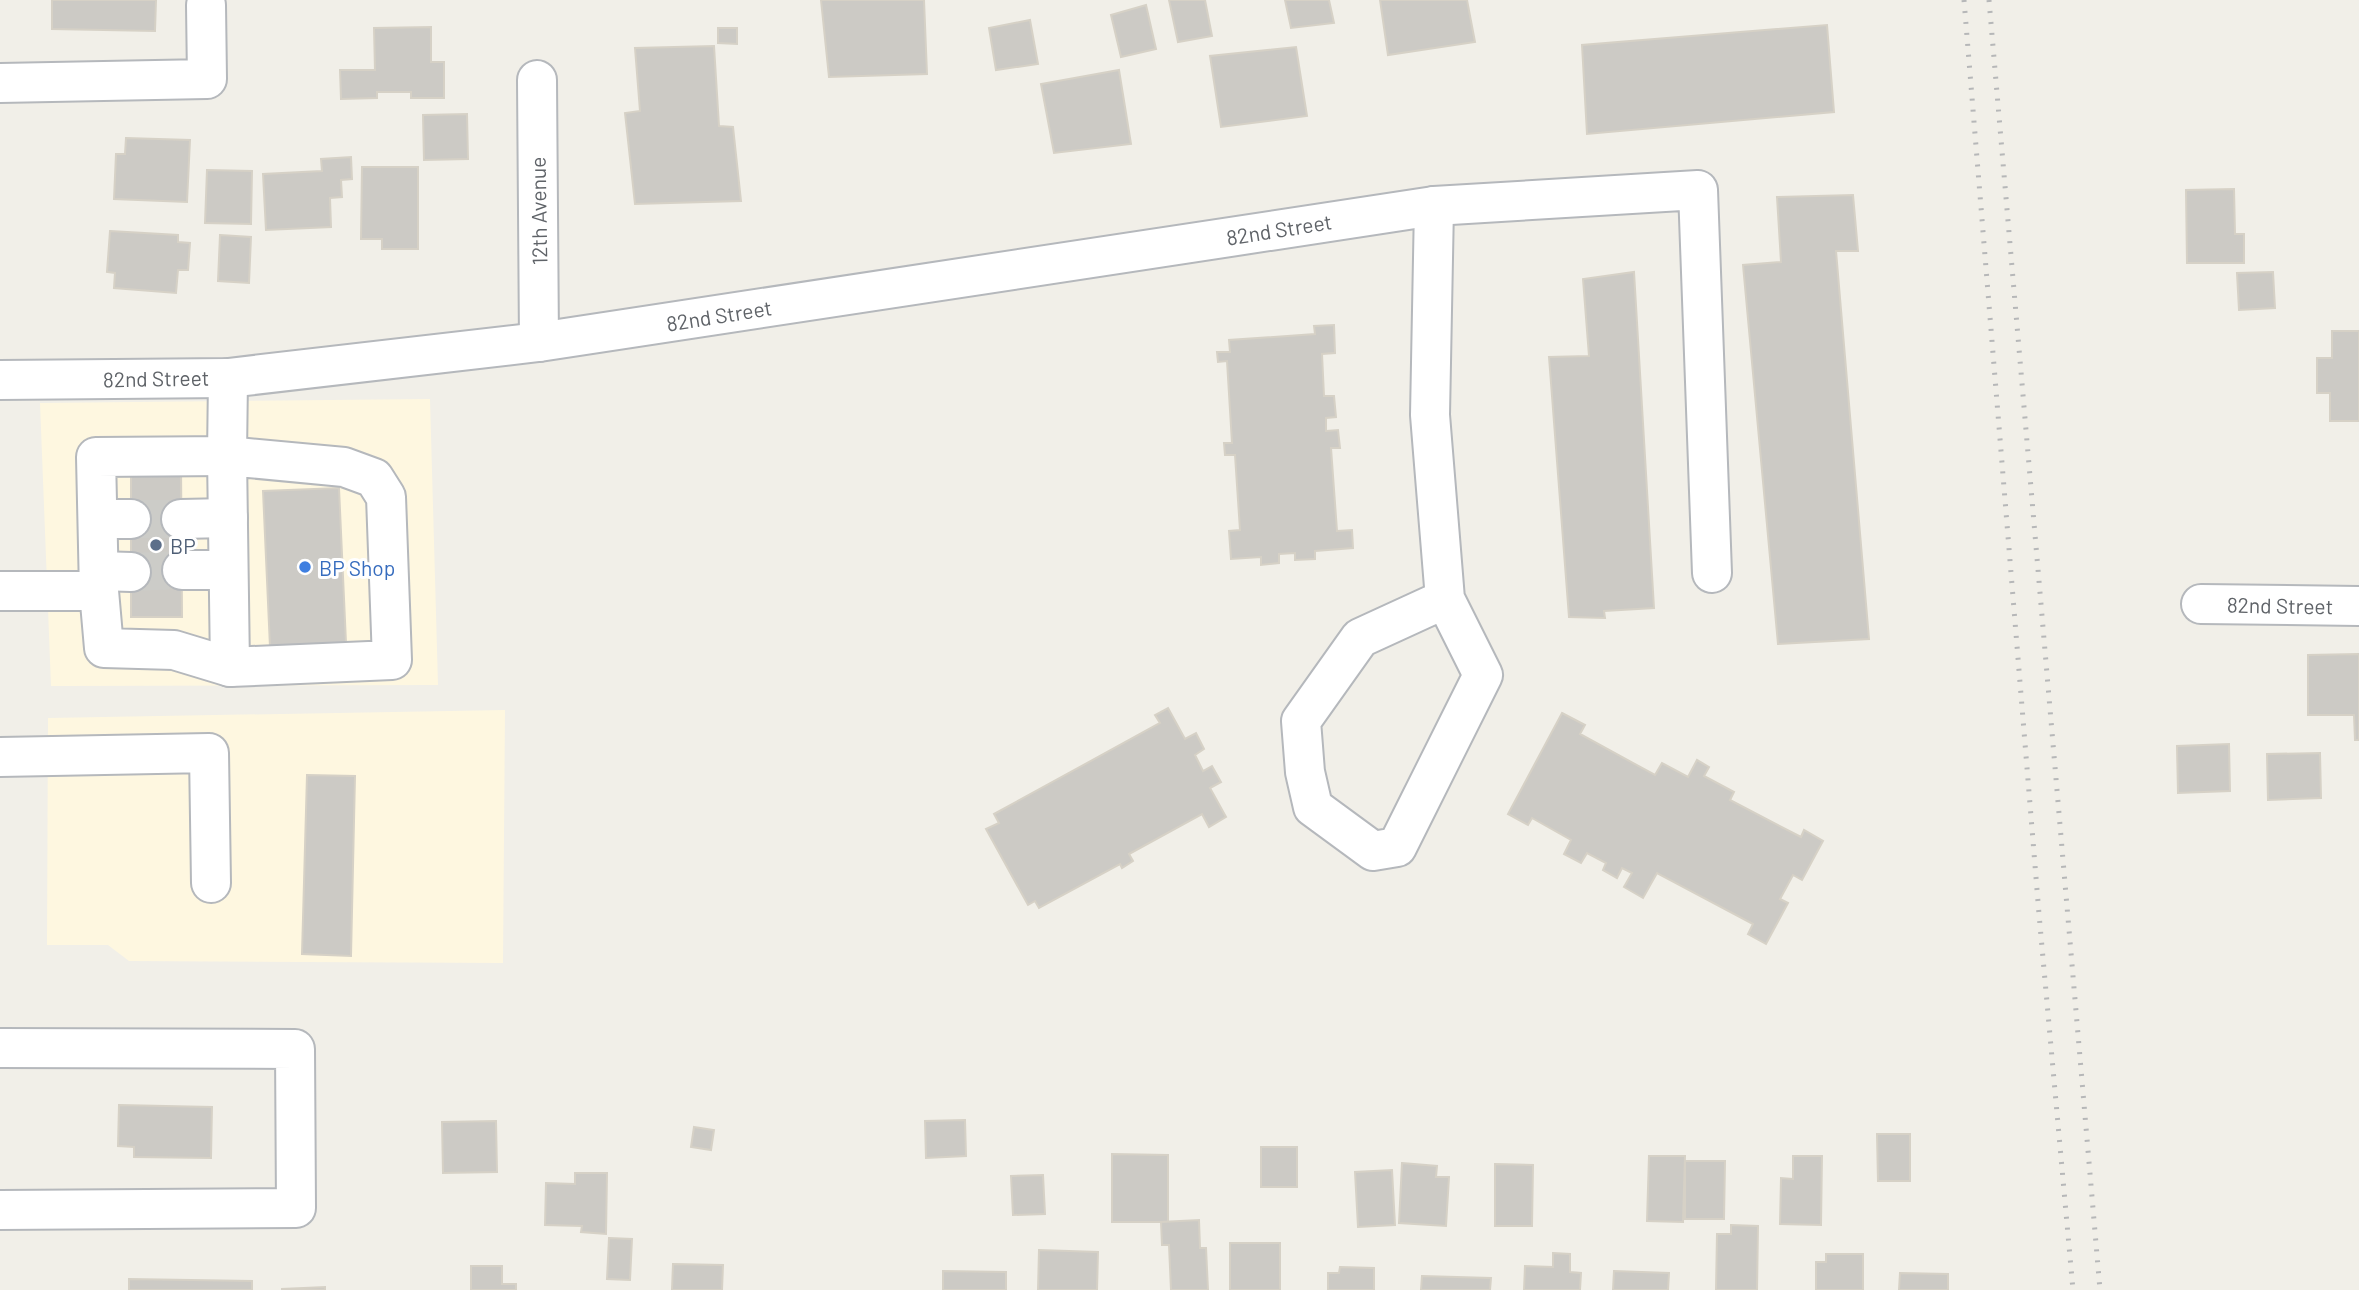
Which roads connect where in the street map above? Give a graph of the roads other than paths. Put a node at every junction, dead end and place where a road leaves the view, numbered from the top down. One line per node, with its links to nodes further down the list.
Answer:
1 (206, 5): 3 (street)
2 (537, 80): 5 (street, 12th Avenue)
3 (0, 83)
4 (1434, 206): 5 (street, 82nd Street); 13 (street, 82nd Street); 16 (street)
5 (540, 342): 6 (street, 82nd Street)
6 (229, 377): 7 (street, 82nd Street); 8 (street)
7 (0, 380)
8 (227, 456): 9 (street); 14 (street); 19 (street)
9 (228, 518): 10 (street); 12 (street)
10 (181, 519)
11 (182, 570): 12 (street)
12 (229, 570): 19 (street)
13 (1712, 573)
14 (110, 578): 15 (street); 19 (street)
15 (0, 591)
16 (1446, 599): 16 (street)
17 (2201, 604): 18 (street, 82nd Street)
18 (2359, 606)
19 (230, 667)
20 (0, 757): 21 (street)
21 (211, 883)
22 (0, 1048): 23 (street)
23 (0, 1210)

